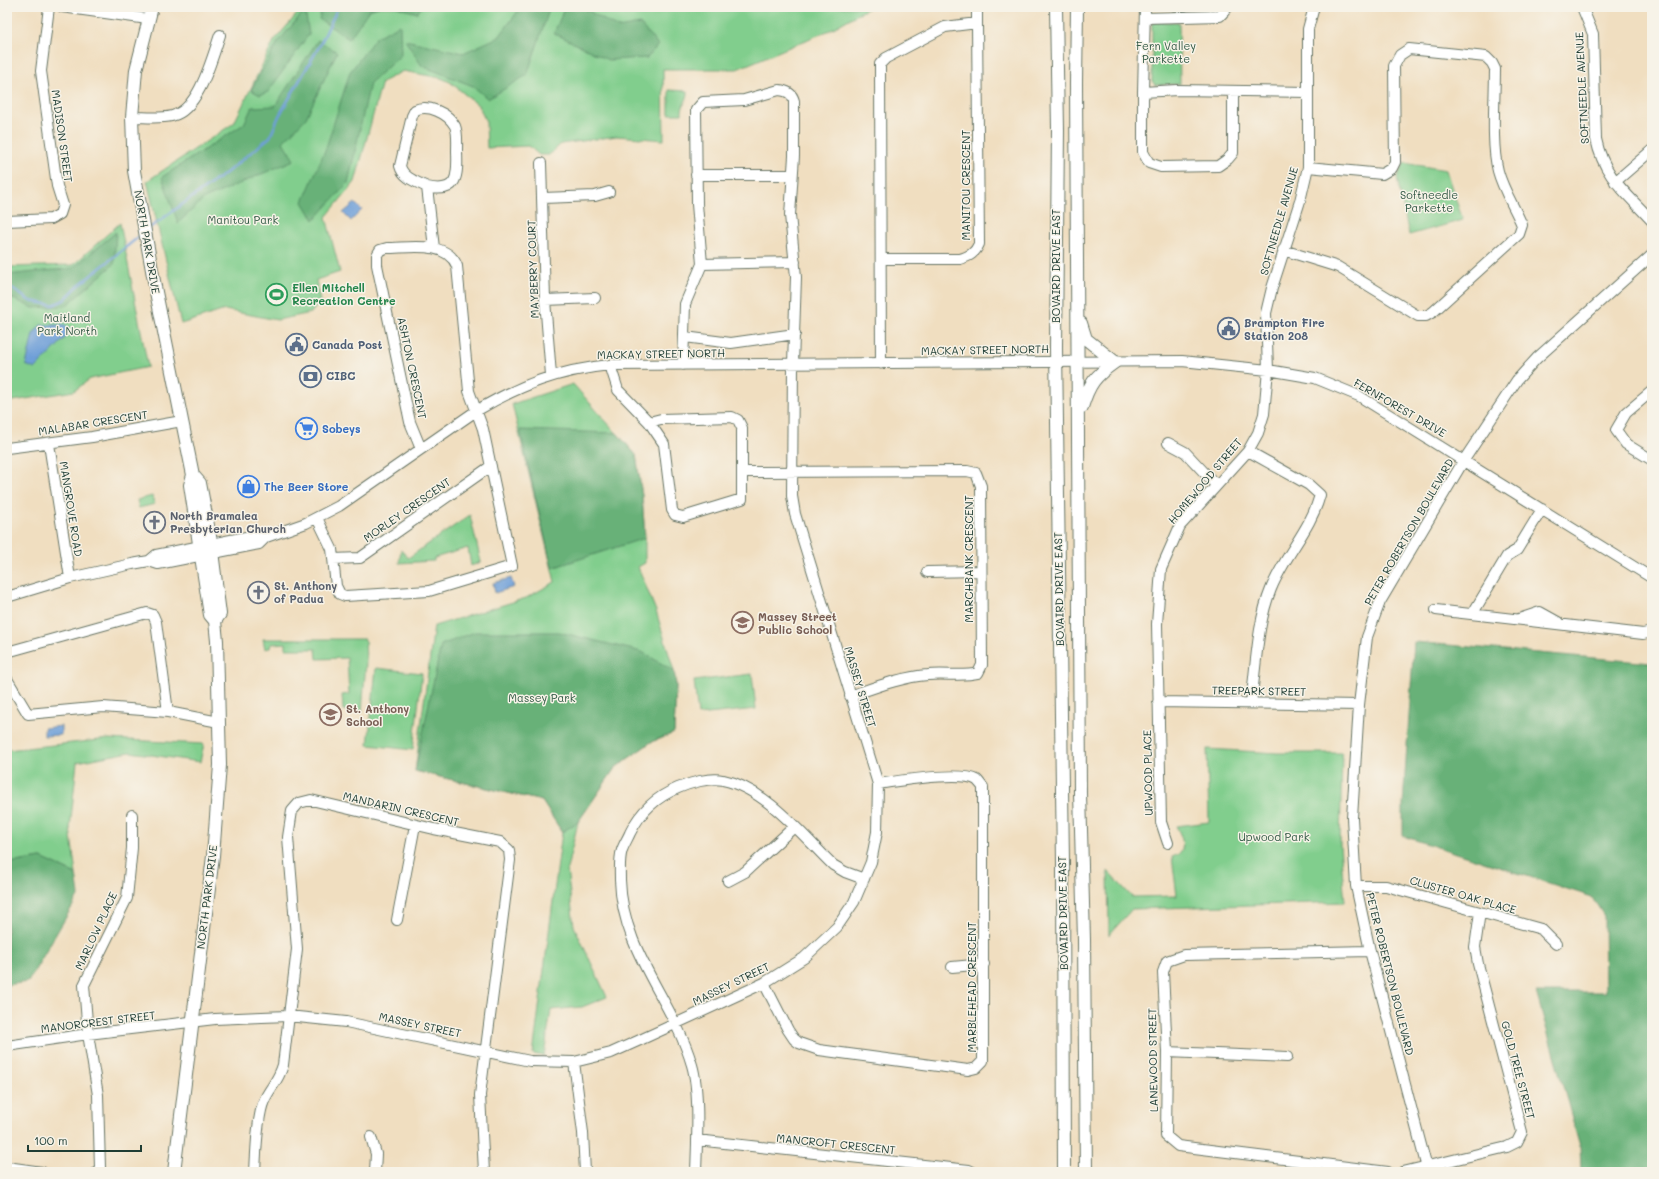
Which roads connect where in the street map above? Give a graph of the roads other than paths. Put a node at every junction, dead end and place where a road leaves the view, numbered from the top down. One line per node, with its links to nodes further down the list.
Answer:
1 (49, 7): 28 (street, MADISON STREET)
2 (62, 7): 12 (street)
3 (152, 7): 12 (main road, NORTH PARK DRIVE)
4 (977, 7): 13 (street, MANITOU CRESCENT)
5 (1056, 7): 41 (main road, BOVAIRD DRIVE EAST)
6 (1077, 7): 38 (main road, BOVAIRD DRIVE EAST)
7 (1145, 7): 11 (street)
8 (1228, 7): 11 (street)
9 (1314, 7): 17 (street, SOFTNEEDLE AVENUE)
10 (1582, 7): 24 (street, SOFTNEEDLE AVENUE)
11 (1144, 18): 15 (street)
12 (148, 19): 18 (main road, NORTH PARK DRIVE)
13 (977, 23): 33 (street); 33 (street, MANITOU CRESCENT)
14 (220, 35): 18 (street)
15 (1143, 92): 16 (street); 16 (street)
16 (1233, 92): 17 (street)
17 (1307, 92): 21 (street, SOFTNEEDLE AVENUE)
18 (132, 117): 53 (main road, NORTH PARK DRIVE)
19 (1652, 150): 24 (street)
20 (541, 163): 27 (street, MAYBERRY COURT)
21 (1308, 167): 31 (street, SOFTNEEDLE AVENUE); 31 (street)
22 (696, 175): 23 (street); 23 (street, MASSEY STREET); 35 (street)
23 (792, 175): 34 (street, MASSEY STREET)
24 (1615, 182): 29 (street, SOFTNEEDLE AVENUE)
25 (427, 187): 25 (street); 30 (street)
26 (609, 192): 27 (street)
27 (543, 198): 37 (street, MAYBERRY COURT)
28 (7, 221)
29 (1652, 221)
30 (434, 248): 51 (street, ASHTON CRESCENT); 58 (street, ASHTON CRESCENT)
31 (1283, 250): 48 (street, SOFTNEEDLE AVENUE)
32 (1652, 255): 60 (street, PETER ROBERTSON BOULEVARD)
33 (882, 259): 45 (street)
34 (794, 262): 35 (street); 39 (street, MASSEY STREET)
35 (702, 264): 40 (street)
36 (595, 298): 37 (street)
37 (545, 300): 49 (street, MAYBERRY COURT)
38 (1077, 312): 42 (main road, BOVAIRD DRIVE EAST); 43 (main road)
39 (795, 334): 40 (street); 44 (street, MASSEY STREET)
40 (685, 337): 46 (street)
41 (1056, 361): 42 (street, MACKAY STREET NORTH); 45 (street, MACKAY STREET NORTH); 123 (main road, BOVAIRD DRIVE EAST)
42 (1078, 361): 43 (street, FERNFOREST DRIVE); 52 (main road, BOVAIRD DRIVE EAST)
43 (1115, 362): 48 (street, FERNFOREST DRIVE); 52 (main road)
44 (793, 364): 45 (street, MACKAY STREET NORTH); 46 (street, MACKAY STREET NORTH); 63 (street, MASSEY STREET)
45 (881, 364)
46 (683, 365): 47 (street, MACKAY STREET NORTH)
47 (610, 366): 49 (street, MACKAY STREET NORTH); 54 (street)
48 (1268, 370): 59 (street, HOMEWOOD STREET); 60 (street, FERNFOREST DRIVE)
49 (551, 375): 51 (street, MACKAY STREET NORTH)
50 (1652, 391): 61 (street)
51 (476, 411): 58 (street, MACKAY STREET NORTH); 62 (street)
52 (1078, 420): 124 (main road, BOVAIRD DRIVE EAST)
53 (182, 421): 56 (street, MALABAR CRESCENT); 68 (main road, NORTH PARK DRIVE)
54 (649, 422): 64 (street); 64 (street)
55 (1168, 443): 65 (street)
56 (49, 444): 57 (street, MALABAR CRESCENT); 72 (street, MANGROVE ROAD)
57 (7, 448)
58 (421, 449): 67 (street, MACKAY STREET NORTH)
59 (1248, 451): 65 (street, HOMEWOOD STREET); 82 (street)
60 (1464, 460): 66 (street, FERNFOREST DRIVE); 83 (street, PETER ROBERTSON BOULEVARD)
61 (1652, 460)
62 (491, 466): 69 (street, MORLEY CRESCENT); 69 (street)
63 (792, 471): 64 (street); 70 (street, MARCHBANK CRESCENT); 80 (street, MASSEY STREET)
64 (742, 472)
65 (1216, 485): 81 (street, HOMEWOOD STREET)
66 (1542, 509): 73 (street, FERNFOREST DRIVE); 76 (street)
67 (317, 518): 68 (street, MACKAY STREET NORTH); 69 (street)
68 (206, 549): 72 (street, MACKAY STREET NORTH); 85 (main road, NORTH PARK DRIVE)
69 (333, 559)
70 (980, 571): 71 (street); 80 (street, MARCHBANK CRESCENT)
71 (927, 572)
72 (70, 578): 74 (street, MACKAY STREET NORTH)
73 (1652, 578)
74 (7, 597)
75 (1436, 610): 76 (street)
76 (1473, 613): 77 (street)
77 (1652, 632)
78 (7, 652): 84 (street)
79 (7, 679): 84 (street)
80 (850, 696): 86 (street, MASSEY STREET)
81 (1158, 702): 82 (street, TREEPARK STREET); 90 (street, UPWOOD PLACE)
82 (1251, 703): 83 (street, TREEPARK STREET)
83 (1359, 706): 93 (street, PETER ROBERTSON BOULEVARD)
84 (168, 712): 85 (street)
85 (219, 722): 102 (main road, NORTH PARK DRIVE)
86 (878, 784): 91 (street, MASSEY STREET); 98 (street, MARBLEHEAD CRESCENT)
87 (132, 815): 104 (street, MARLOW PLACE)
88 (415, 825): 95 (street); 101 (street, MANDARIN CRESCENT); 106 (street, MANDARIN CRESCENT)
89 (794, 827): 91 (street); 92 (street); 103 (street)
90 (1168, 843)
91 (864, 878): 100 (street, MASSEY STREET)
92 (728, 881)
93 (1356, 886): 94 (street, CLUSTER OAK PLACE); 97 (street, PETER ROBERTSON BOULEVARD)
94 (1480, 912): 96 (street, CLUSTER OAK PLACE); 113 (street, GOLD TREE STREET)
95 (397, 920)
96 (1556, 944)
97 (1370, 951): 107 (street, LANEWOOD STREET); 113 (street, PETER ROBERTSON BOULEVARD)
98 (984, 964): 99 (street); 100 (street, MARBLEHEAD CRESCENT)
99 (952, 967)
100 (764, 983): 103 (street, MASSEY STREET)
101 (288, 1016): 102 (street, MASSEY STREET); 106 (street, MASSEY STREET); 117 (street)
102 (192, 1022): 104 (street, MANORCREST STREET); 116 (main road, NORTH PARK DRIVE)
103 (675, 1024): 109 (street, MASSEY STREET); 111 (street)
104 (88, 1034): 105 (street, MANORCREST STREET); 115 (street, MARLOW PLACE)
105 (7, 1046)
106 (485, 1051): 109 (street, MASSEY STREET); 119 (street)
107 (1167, 1052): 108 (street); 125 (street, LANEWOOD STREET)
108 (1287, 1057)
109 (574, 1062): 120 (street)
110 (371, 1137): 118 (street)
111 (697, 1140): 121 (street); 122 (street, MANCROFT CRESCENT)
112 (7, 1167): 114 (street)
113 (1427, 1169): 126 (street)
114 (42, 1172)
115 (97, 1172)
116 (174, 1172)
117 (255, 1172)
118 (375, 1172)
119 (484, 1172)
120 (585, 1172)
121 (696, 1172)
122 (973, 1172)
123 (1064, 1172)
124 (1086, 1172)
125 (1388, 1172)
126 (1403, 1172)

